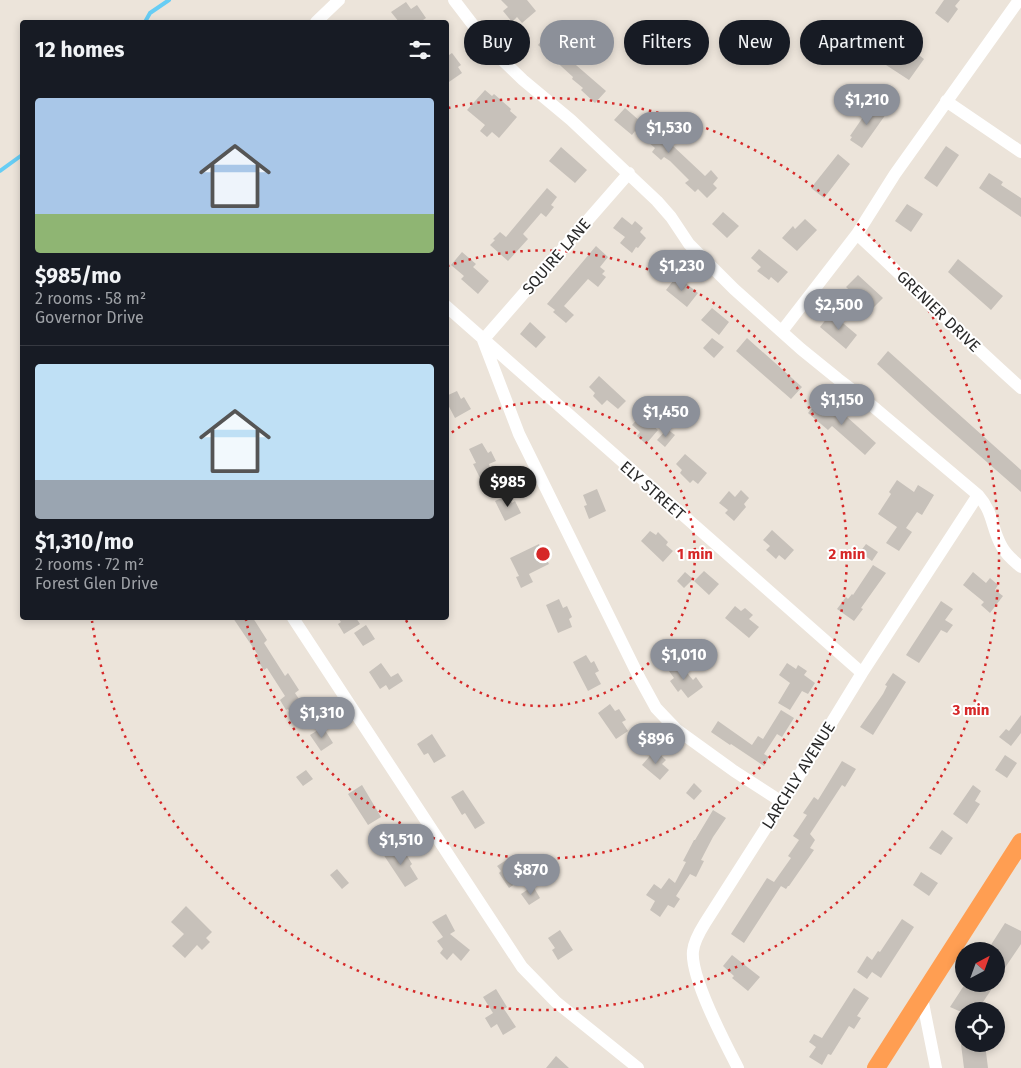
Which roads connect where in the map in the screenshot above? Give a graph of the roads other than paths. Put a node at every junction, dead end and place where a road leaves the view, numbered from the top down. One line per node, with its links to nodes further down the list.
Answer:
1 (338, 0): 4 (street)
2 (454, 0): 7 (street)
3 (1018, 0): 5 (street)
4 (318, 20)
5 (946, 101): 6 (street); 8 (street)
6 (1021, 152)
7 (629, 173): 10 (street); 11 (street, SQUIRE LANE)
8 (857, 234): 10 (street); 12 (street, GRENIER DRIVE)
9 (449, 309): 11 (street, ELY STREET)
10 (782, 331): 13 (street)
11 (483, 340): 16 (street, ELY STREET); 17 (street)
12 (1021, 388)
13 (978, 495): 14 (street); 16 (street, LARCHLY AVENUE)
14 (1021, 567)
15 (294, 620): 20 (street)
16 (862, 673): 17 (street, LARCHLY AVENUE)
17 (782, 802): 21 (street, LARCHLY AVENUE)
18 (1021, 842): 19 (highway)
19 (922, 998): 22 (highway); 23 (street)
20 (638, 1068)
21 (738, 1068)
22 (876, 1068)
23 (936, 1068)

